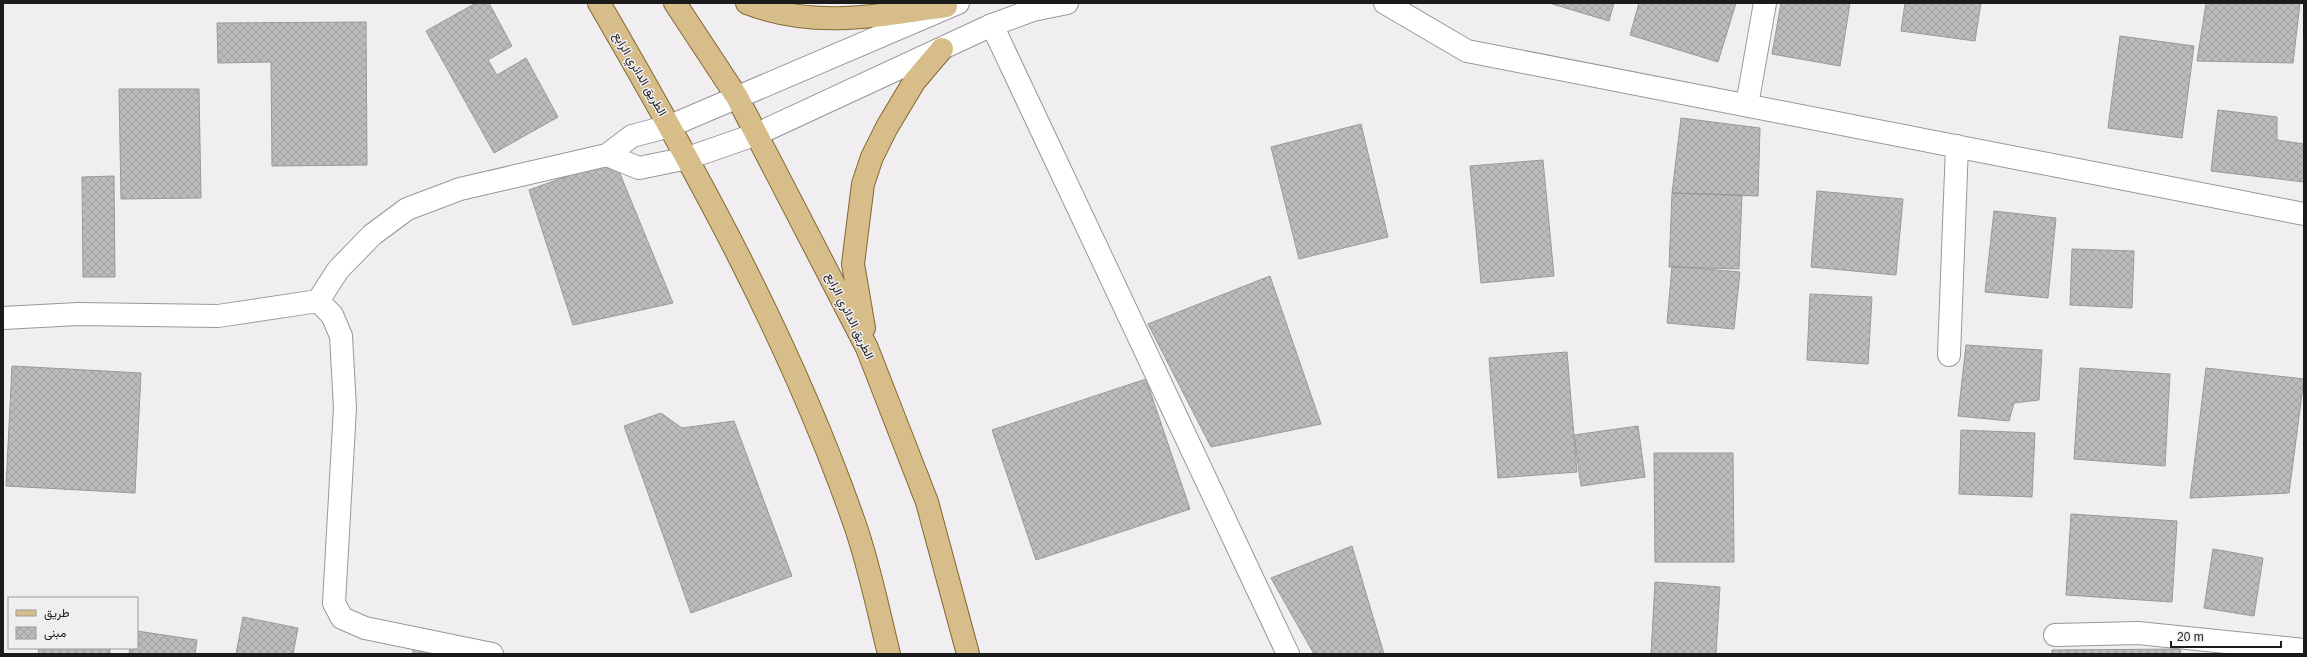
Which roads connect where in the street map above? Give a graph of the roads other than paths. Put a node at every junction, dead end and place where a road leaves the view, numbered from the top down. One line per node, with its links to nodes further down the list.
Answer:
1 (599, 3): 12 (main road, الطريق الدائري الرابع)
2 (675, 3): 10 (main road, الطريق الدائري الرابع)
3 (747, 3): 7 (main road)
4 (1067, 3): 8 (street)
5 (1385, 3): 11 (street)
6 (1765, 3): 11 (street)
7 (952, 5): 10 (street)
8 (992, 24): 9 (street); 27 (street)
9 (942, 49): 13 (street); 20 (main road)
10 (737, 97): 12 (street); 13 (main road, الطريق الدائري الرابع)
11 (1747, 105): 14 (street)
12 (670, 126): 15 (street); 16 (main road, الطريق الدائري الرابع)
13 (757, 134): 16 (street); 20 (main road, الطريق الدائري الرابع)
14 (1957, 146): 17 (street); 21 (street)
15 (607, 154): 16 (street); 18 (street)
16 (688, 158): 25 (main road, الطريق الدائري الرابع)
17 (2304, 214)
18 (318, 301): 19 (street); 24 (street)
19 (3, 318)
20 (867, 348): 26 (main road, الطريق الدائري الرابع)
21 (1949, 355)
22 (2055, 636): 23 (street)
23 (2304, 650)
24 (492, 654)
25 (889, 654)
26 (968, 654)
27 (1288, 654)

